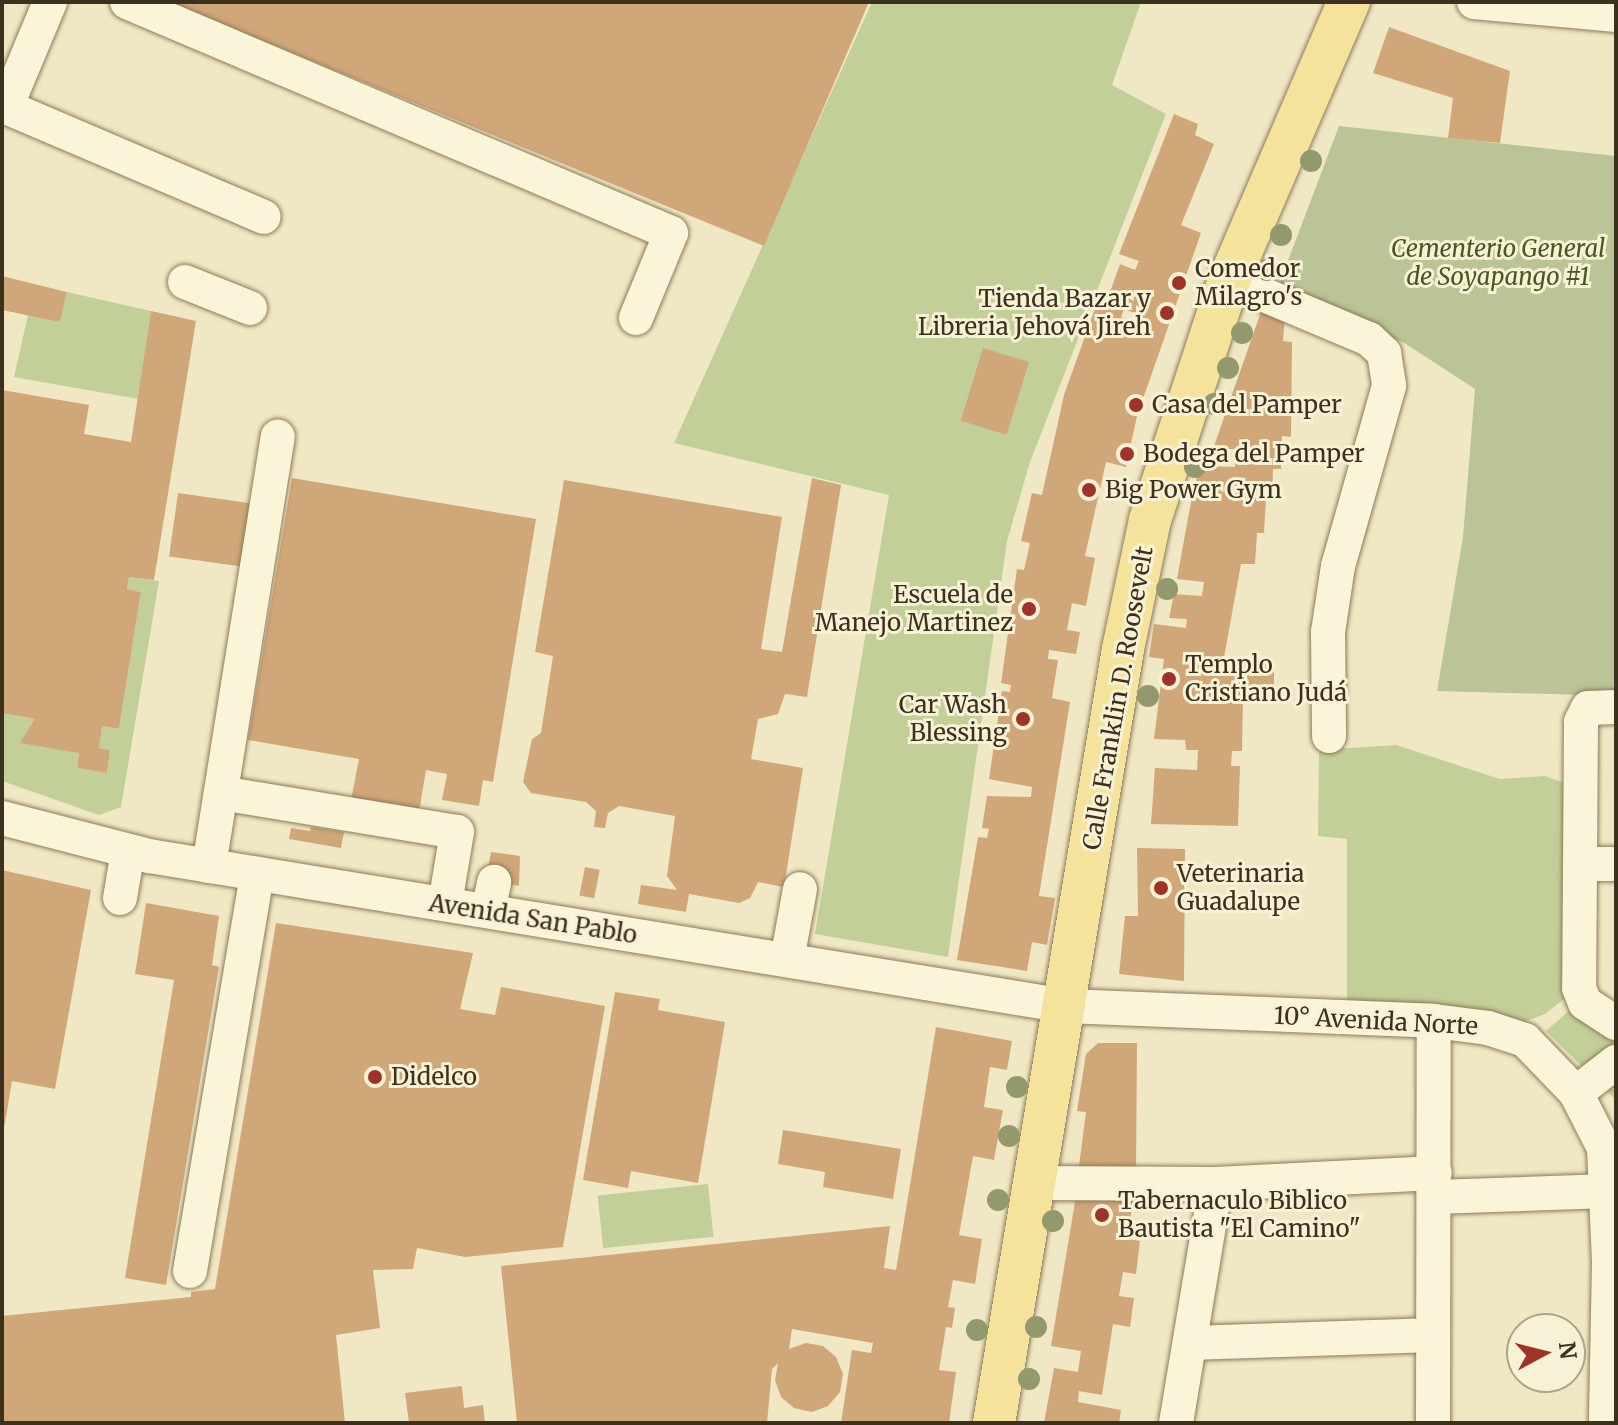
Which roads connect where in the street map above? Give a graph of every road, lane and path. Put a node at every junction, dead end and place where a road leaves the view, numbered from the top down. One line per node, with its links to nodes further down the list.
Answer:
1 (50, 2): 6 (street)
2 (127, 2): 10 (street)
3 (1349, 2): 7 (main road, Calle Franklin D. Roosevelt)
4 (1474, 2): 5 (street)
5 (1616, 15)
6 (264, 217)
7 (1229, 280): 13 (street); 25 (main road, Calle Franklin D. Roosevelt)
8 (185, 282): 9 (street)
9 (250, 308)
10 (636, 318)
11 (278, 437): 14 (street)
12 (1616, 707): 17 (street)
13 (1329, 736)
14 (221, 793): 19 (street); 23 (street)
15 (2, 818): 16 (street, Avenida San Pablo)
16 (128, 851): 19 (street, Avenida San Pablo); 22 (street)
17 (1580, 864): 18 (street); 27 (street)
18 (1616, 864)
19 (209, 866): 20 (street, Avenida San Pablo)
20 (257, 874): 23 (street, Avenida San Pablo); 35 (street)
21 (800, 889): 24 (street)
22 (120, 898)
23 (445, 904): 24 (street, Avenida San Pablo)
24 (787, 960): 25 (street, Avenida San Pablo)
25 (1066, 1006): 26 (street, 10° Avenida Norte); 30 (main road, Calle Franklin D. Roosevelt)
26 (1434, 1021): 29 (street, 10° Avenida Norte); 32 (street)
27 (1616, 1023)
28 (1616, 1062): 29 (street)
29 (1576, 1093): 33 (street, 10° Avenida Norte)
30 (1037, 1183): 31 (street); 38 (main road, Calle Franklin D. Roosevelt)
31 (1216, 1184): 32 (street); 37 (street)
32 (1435, 1185): 33 (street); 36 (street)
33 (1608, 1191): 34 (street, 10° Avenida Norte)
34 (1612, 1261): 41 (street, 10° Avenida Norte)
35 (190, 1271)
36 (1433, 1335): 37 (street); 40 (street)
37 (1191, 1343): 39 (street)
38 (994, 1423)
39 (1176, 1423)
40 (1433, 1423)
41 (1606, 1423)

